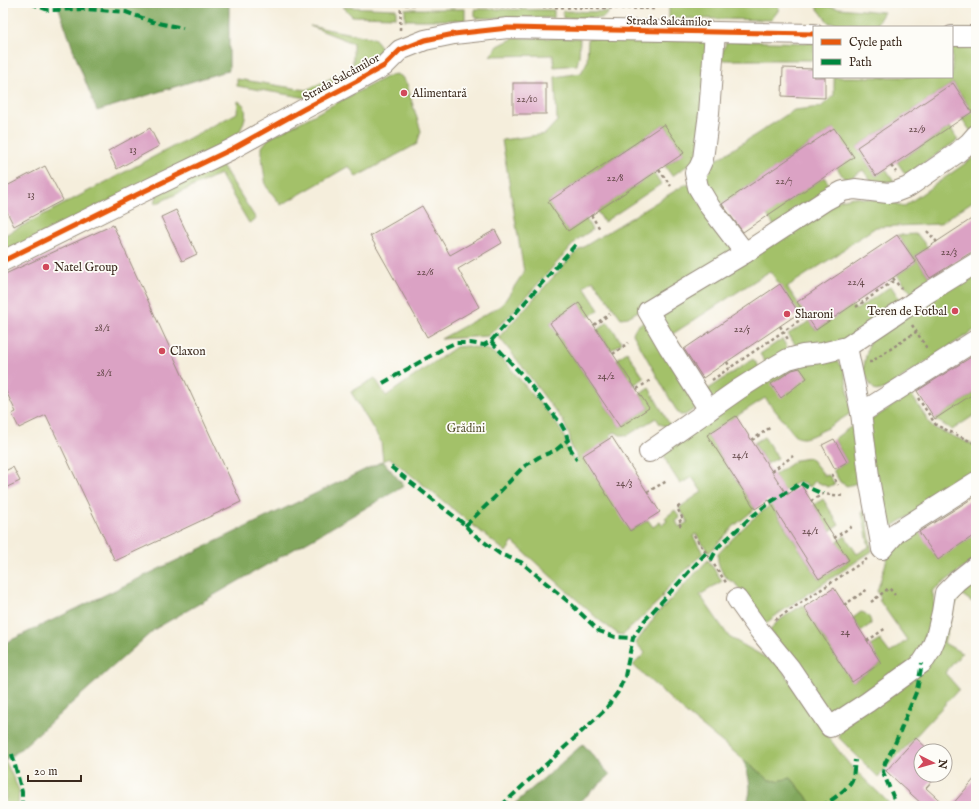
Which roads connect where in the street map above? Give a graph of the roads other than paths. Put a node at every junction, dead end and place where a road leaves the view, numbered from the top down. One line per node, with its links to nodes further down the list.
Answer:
1 (715, 32): 2 (street, Strada Salcâmilor); 6 (street); 7 (street, Strada Salcâmilor)
2 (813, 34)
3 (953, 36): 4 (street)
4 (976, 36)
5 (976, 135): 6 (street)
6 (744, 253): 11 (street)
7 (3, 260)
8 (976, 263): 10 (street)
9 (976, 340): 12 (street)
10 (848, 355): 11 (street); 12 (street)
11 (709, 410): 13 (street)
12 (861, 413): 14 (street)
13 (649, 452)
14 (976, 482)
15 (976, 566): 16 (street)
16 (737, 599)

